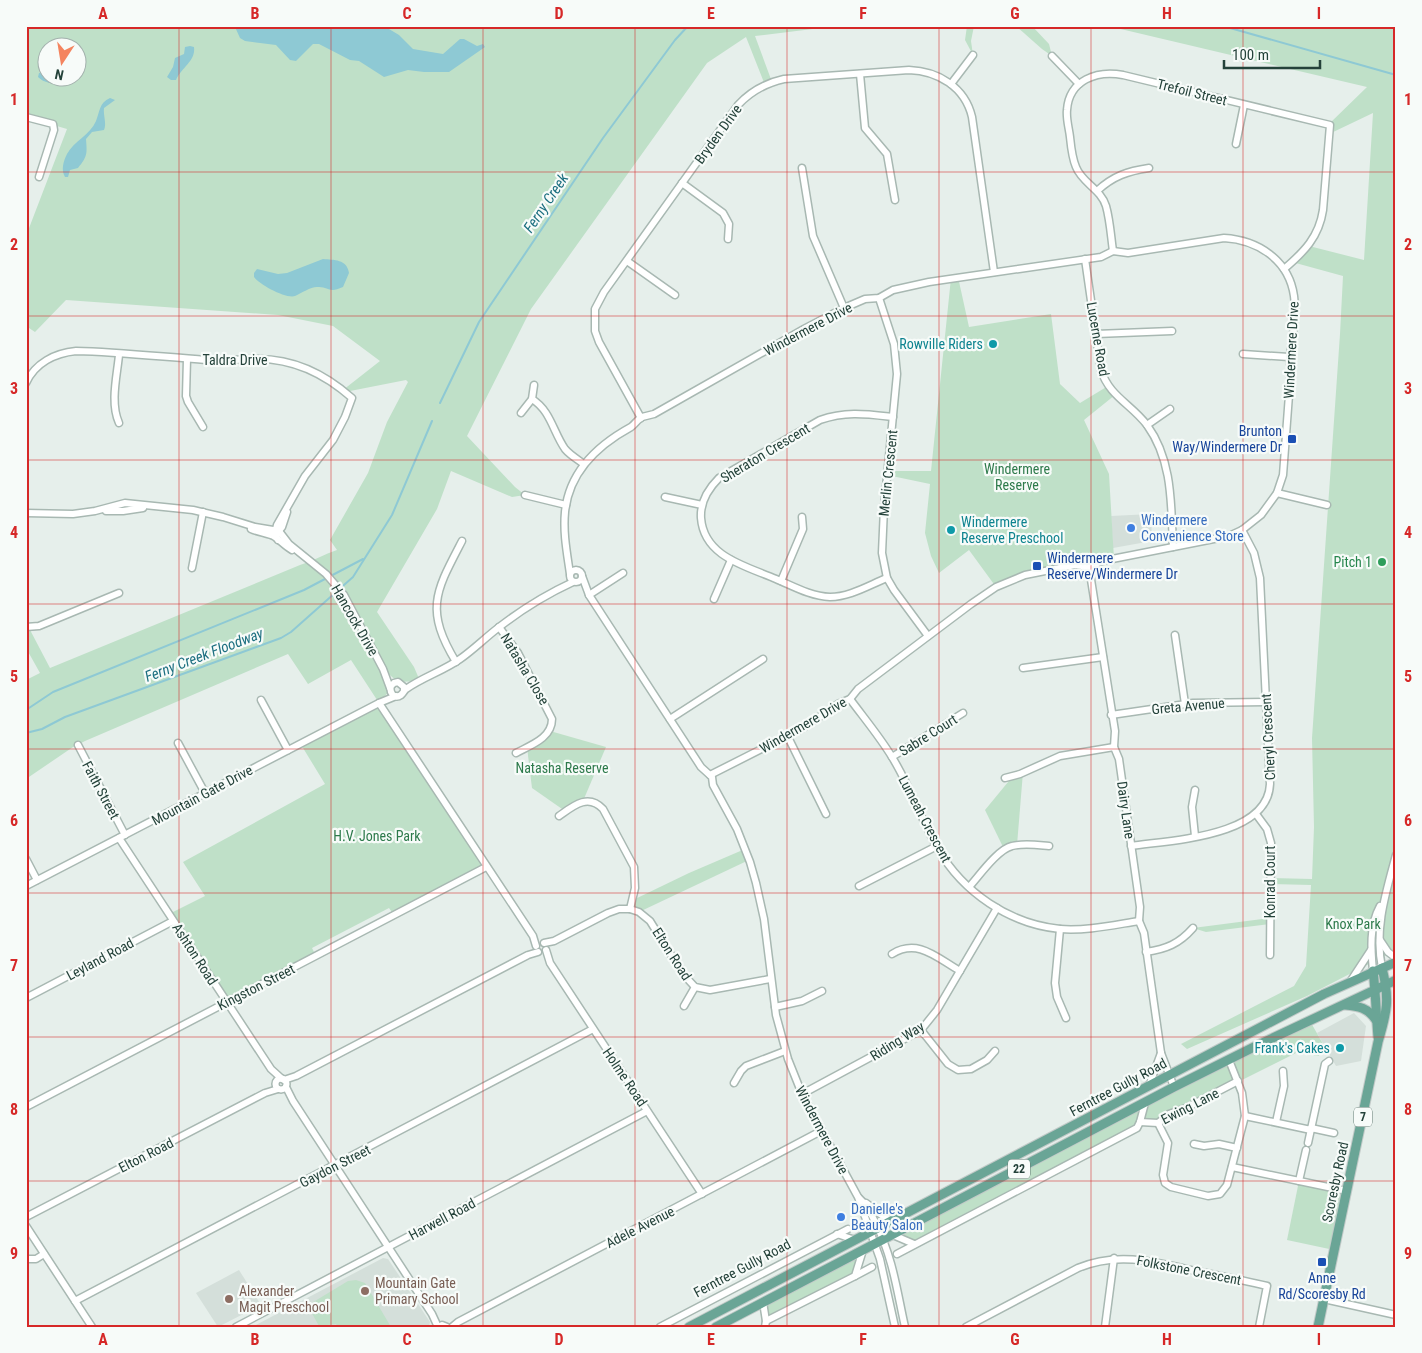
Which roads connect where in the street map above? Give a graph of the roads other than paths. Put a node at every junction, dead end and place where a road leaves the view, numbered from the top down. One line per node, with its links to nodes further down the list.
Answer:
1 (974, 55): 4 (street)
2 (1052, 56): 5 (street)
3 (860, 74): 4 (street, Bryden Drive); 12 (street, Bryden Drive); 14 (street)
4 (951, 84): 20 (street, Bryden Drive)
5 (1078, 84): 6 (street, Trefoil Street); 13 (street)
6 (1244, 105): 8 (street); 19 (street, Trefoil Street)
7 (26, 116): 11 (street)
8 (1236, 144)
9 (802, 168): 23 (street)
10 (1149, 168): 13 (street)
11 (39, 177)
12 (682, 183): 15 (street); 18 (street, Bryden Drive)
13 (1097, 191): 16 (street)
14 (895, 200)
15 (728, 239)
16 (1113, 251): 17 (street, Windermere Drive); 19 (street, Windermere Drive)
17 (1085, 259): 20 (street, Windermere Drive); 25 (street, Lucerne Road)
18 (627, 261): 21 (street); 36 (street, Bryden Drive)
19 (1284, 269): 28 (street, Windermere Drive)
20 (994, 272): 22 (street, Windermere Drive)
21 (675, 295)
22 (879, 298): 23 (street, Windermere Drive); 35 (street, Merlin Crescent)
23 (844, 308): 36 (street, Windermere Drive)
24 (1172, 331): 25 (street)
25 (1096, 334): 38 (street, Lucerne Road)
26 (1243, 354): 28 (street)
27 (119, 355): 29 (street, Taldra Drive); 30 (street, Taldra Drive); 37 (street)
28 (1289, 357): 41 (street, Windermere Drive)
29 (187, 359): 39 (street); 51 (street, Taldra Drive)
30 (28, 376)
31 (534, 386): 32 (street)
32 (532, 399): 34 (street); 40 (street)
33 (1170, 409): 38 (street)
34 (521, 413)
35 (893, 417): 45 (street, Sheraton Crescent); 61 (street, Merlin Crescent)
36 (641, 418): 40 (street, Windermere Drive)
37 (119, 423)
38 (1147, 425): 53 (street, Lucerne Road)
39 (203, 427)
40 (584, 464): 44 (street, Windermere Drive)
41 (1277, 493): 46 (street); 50 (street, Windermere Drive)
42 (525, 496): 44 (street)
43 (665, 497): 45 (street)
44 (566, 505): 54 (street, Windermere Drive)
45 (702, 505): 55 (street)
46 (1327, 505)
47 (26, 511): 48 (street, Hancock Drive)
48 (204, 512): 51 (street, Hancock Drive); 57 (street)
49 (802, 517): 62 (street)
50 (1242, 530): 53 (street, Windermere Drive); 85 (street, Cheryl Crescent)
51 (277, 532): 76 (street, Hancock Drive)
52 (462, 541): 74 (street)
53 (1173, 547): 56 (street, Windermere Drive)
54 (568, 556): 58 (street, Windermere Drive); 60 (street, Windermere Drive)
55 (731, 560): 62 (street); 67 (street)
56 (1089, 567): 71 (street, Windermere Drive); 72 (street, Dairy Lane)
57 (192, 568)
58 (580, 573): 60 (street); 63 (street); 66 (street, Windermere Drive)
59 (623, 573): 66 (street)
60 (570, 574): 63 (street); 64 (street)
61 (887, 578): 62 (street); 71 (street, Merlin Crescent)
62 (781, 581)
63 (574, 582): 64 (street); 66 (street, Windermere Drive)
64 (555, 590): 69 (street)
65 (119, 594): 68 (street)
66 (590, 595): 89 (street, Windermere Drive)
67 (714, 599)
68 (26, 627)
69 (499, 627): 74 (street); 95 (street, Natasha Close)
70 (1175, 635): 86 (street)
71 (928, 636): 82 (street, Windermere Drive)
72 (1103, 657): 75 (street); 88 (street, Dairy Lane)
73 (763, 659): 89 (street)
74 (456, 662): 77 (street)
75 (1023, 668)
76 (383, 669): 78 (street, Hancock Drive); 79 (street, Hancock Drive)
77 (420, 681): 78 (street); 80 (street)
78 (400, 683): 79 (street); 80 (street)
79 (390, 689): 81 (street); 84 (street, Mountain Gate Drive)
80 (404, 691): 81 (street)
81 (396, 696): 84 (street, Mountain Gate Drive)
82 (850, 699): 90 (street, Windermere Drive); 96 (street, Lumeah Crescent)
83 (262, 700): 94 (street)
84 (378, 702): 94 (street, Mountain Gate Drive); 111 (street, Holme Road)
85 (1266, 702): 86 (street, Greta Avenue); 102 (street, Cheryl Crescent)
86 (1185, 704): 88 (street, Greta Avenue)
87 (963, 713): 96 (street, Sabre Court)
88 (1111, 715): 93 (street, Dairy Lane)
89 (670, 719): 97 (street, Windermere Drive)
90 (788, 737): 97 (street, Windermere Drive); 101 (street)
91 (178, 743): 100 (street)
92 (78, 745): 105 (street, Faith Street)
93 (1114, 747): 98 (street); 108 (street, Dairy Lane)
94 (288, 750): 100 (street, Mountain Gate Drive)
95 (516, 753)
96 (892, 757): 106 (street, Lumeah Crescent)
97 (710, 775): 133 (street, Windermere Drive)
98 (1005, 778)
99 (1195, 790): 104 (street)
100 (205, 793): 105 (street, Mountain Gate Drive)
101 (826, 814)
102 (1256, 814): 104 (street); 128 (street, Konrad Court)
103 (559, 816): 118 (street)
104 (1195, 836): 108 (street)
105 (122, 837): 112 (street, Mountain Gate Drive); 119 (street, Ashton Road)
106 (937, 846): 114 (street); 115 (street, Lumeah Crescent)
107 (1049, 846): 115 (street)
108 (1131, 846): 120 (street, Dairy Lane)
109 (1396, 855): 116 (street)
110 (26, 859): 112 (street)
111 (486, 867): 124 (street, Holme Road); 142 (street, Kingston Street)
112 (38, 880): 113 (street, Mountain Gate Drive)
113 (26, 886)
114 (858, 886)
115 (969, 887): 117 (street, Lumeah Crescent)
116 (1382, 903): 123 (street); 125 (street)
117 (997, 908): 121 (street, Lumeah Crescent); 132 (street, Riding Way)
118 (630, 909): 124 (street, Elton Road); 137 (street, Elton Road)
119 (173, 921): 141 (street, Leyland Road); 142 (street, Ashton Road)
120 (1139, 921): 121 (street, Lumeah Crescent); 126 (street, Dairy Lane)
121 (1060, 928): 147 (street)
122 (1193, 928): 126 (street)
123 (1379, 939): 129 (street); 131 (street)
124 (541, 948): 149 (street, Holme Road); 160 (street, Elton Road)
125 (1371, 950): 131 (street); 135 (street)
126 (1146, 952): 154 (street, Dairy Lane)
127 (892, 954): 132 (street)
128 (1270, 954)
129 (1396, 958)
130 (1396, 962): 131 (main road, Ferntree Gully Road / 22)
131 (1378, 970): 135 (main road, Ferntree Gully Road / 22); 136 (main road, 7); 138 (main road, 7)
132 (960, 971): 150 (street, Riding Way)
133 (770, 979): 137 (street, Elton Road); 145 (street, Windermere Drive)
134 (1396, 980): 136 (main road, Ferntree Gully Road / 22)
135 (1350, 982): 158 (main road, Ferntree Gully Road / 22)
136 (1386, 984): 138 (main road, Ferntree Gully Road / 22); 146 (main road, Scoresby Road / 7)
137 (695, 987): 144 (street)
138 (1375, 989): 143 (main road, Ferntree Gully Road / 22); 148 (main road, Scoresby Road / 7)
139 (822, 991): 145 (street)
140 (1396, 994): 146 (main road)
141 (26, 998)
142 (227, 1002): 160 (street, Ashton Road); 166 (street, Kingston Street)
143 (1344, 1004): 148 (main road); 155 (main road, Ferntree Gully Road / 22)
144 (684, 1006)
145 (775, 1007): 152 (street, Windermere Drive)
146 (1387, 1010): 151 (main road, Scoresby Road / 7)
147 (1066, 1018)
148 (1376, 1020): 151 (main road, Scoresby Road / 7)
149 (593, 1029): 167 (street, Holme Road); 177 (street, Gaydon Street)
150 (921, 1030): 153 (street); 164 (street, Riding Way)
151 (1378, 1042): 180 (main road, Scoresby Road / 7)
152 (785, 1050): 161 (street); 164 (street, Windermere Drive)
153 (995, 1051)
154 (1161, 1053): 158 (street, Dairy Lane); 162 (street, Dairy Lane)
155 (1229, 1060): 159 (street); 163 (main road, Ferntree Gully Road / 22)
156 (1329, 1061): 172 (street)
157 (1283, 1071): 170 (street)
158 (1169, 1076): 162 (main road, Ferntree Gully Road / 22); 163 (street, Dairy Lane)
159 (1238, 1081): 168 (street); 171 (street, Ewing Lane)
160 (281, 1084): 177 (street, Ashton Road); 184 (street, Elton Road)
161 (734, 1084)
162 (1149, 1086): 185 (main road, Ferntree Gully Road / 22)
163 (1174, 1087): 165 (main road, Ferntree Gully Road / 22)
164 (802, 1094): 173 (street, Windermere Drive)
165 (1145, 1102): 169 (street, Ferntree Gully Road); 190 (main road, Ferntree Gully Road / 22)
166 (26, 1107)
167 (648, 1111): 181 (street, Holme Road); 195 (street, Harwell Road)
168 (1245, 1116): 170 (street); 176 (street)
169 (1140, 1122): 171 (street, Ewing Lane); 194 (street)
170 (1276, 1122): 172 (street)
171 (1158, 1123): 178 (street)
172 (1311, 1129): 174 (street); 179 (street)
173 (821, 1131): 181 (street, Adele Avenue); 182 (street, Windermere Drive)
174 (1334, 1133)
175 (1194, 1144): 176 (street)
176 (1237, 1148): 178 (street)
177 (335, 1165): 195 (street, Ashton Road); 206 (street, Gaydon Street)
178 (1232, 1167): 179 (street)
179 (1299, 1181): 180 (street)
180 (1347, 1191): 205 (main road, Scoresby Road / 7)
181 (702, 1194): 211 (street, Adele Avenue)
182 (858, 1197): 183 (street, Windermere Drive); 188 (street, Windermere Drive)
183 (864, 1203): 185 (street, Windermere Drive); 188 (street, Windermere Drive)
184 (26, 1217)
185 (892, 1220): 188 (main road, Ferntree Gully Road / 22)
186 (26, 1226): 197 (street)
187 (848, 1228): 189 (street, Ferntree Gully Road)
188 (874, 1230): 191 (street); 192 (main road, Ferntree Gully Road / 22); 193 (street)
189 (837, 1234): 192 (street); 214 (street, Ferntree Gully Road)
190 (893, 1235): 191 (main road, Ferntree Gully Road / 22); 194 (street)
191 (884, 1239): 193 (main road, Ferntree Gully Road / 22); 201 (street)
192 (855, 1240): 215 (main road, Ferntree Gully Road / 22)
193 (875, 1244): 196 (main road, Ferntree Gully Road / 22); 203 (street)
194 (914, 1244): 198 (street)
195 (388, 1247): 211 (street, Ashton Road); 213 (street, Harwell Road)
196 (863, 1250): 204 (street); 207 (main road, Ferntree Gully Road / 22)
197 (44, 1254): 200 (street); 206 (street)
198 (897, 1254)
199 (1114, 1258): 219 (street, Folkstone Crescent); 220 (street); 221 (street, Folkstone Crescent)
200 (26, 1259)
201 (892, 1264): 203 (street); 218 (street)
202 (872, 1267): 204 (street)
203 (882, 1268): 217 (street)
204 (855, 1276): 210 (street)
205 (1324, 1299): 209 (street); 222 (main road, Scoresby Road / 7)
206 (75, 1301): 212 (street)
207 (763, 1302): 208 (main road, Ferntree Gully Road / 22); 210 (street)
208 (751, 1308): 210 (street); 216 (main road, Ferntree Gully Road / 22)
209 (1396, 1315)
210 (766, 1321)
211 (446, 1326)
212 (92, 1327)
213 (236, 1327)
214 (660, 1327)
215 (689, 1327)
216 (716, 1327)
217 (895, 1327)
218 (905, 1327)
219 (966, 1327)
220 (1104, 1327)
221 (1259, 1327)
222 (1318, 1327)

